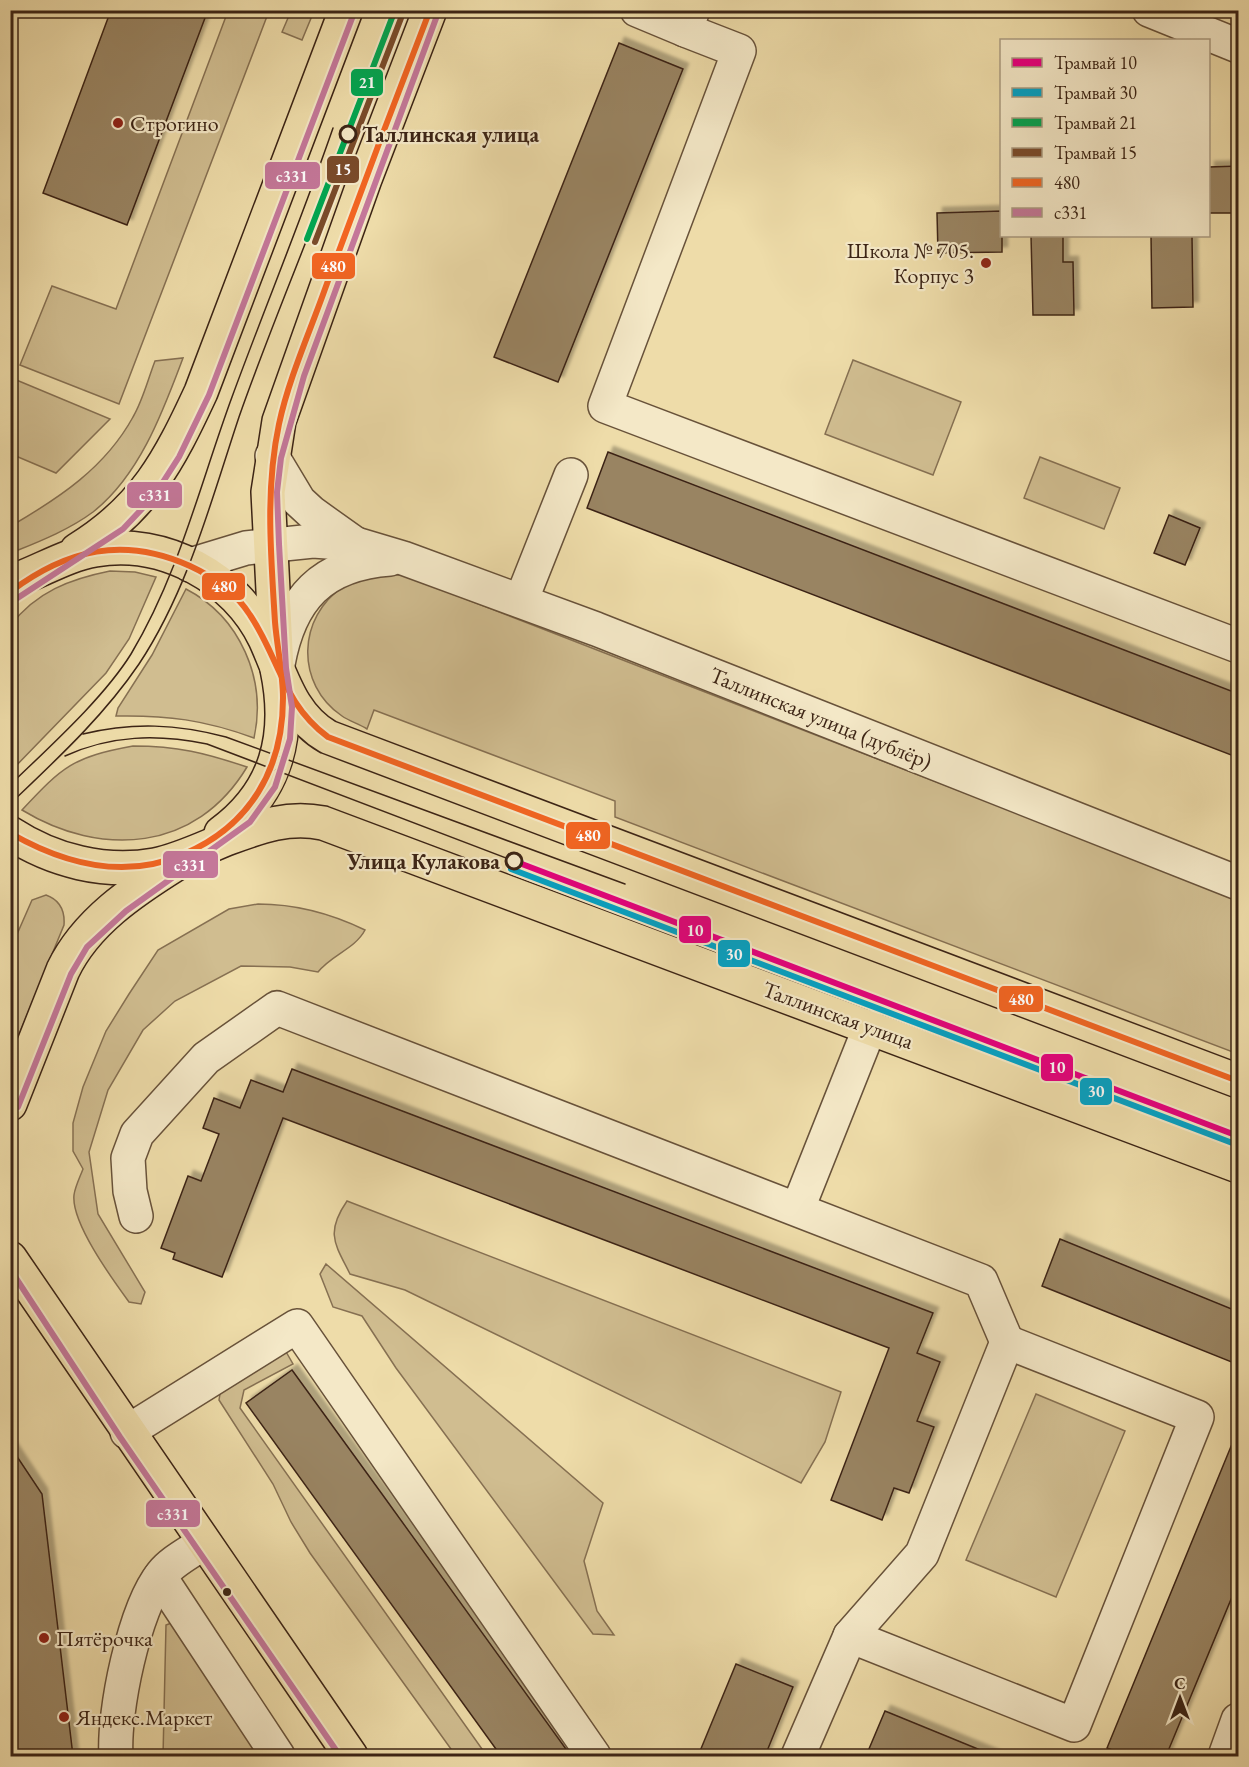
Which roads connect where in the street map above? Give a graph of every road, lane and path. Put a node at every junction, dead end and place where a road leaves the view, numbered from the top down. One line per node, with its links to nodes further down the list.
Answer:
1 (346, 10): 11 (main road)
2 (430, 10): 7 (main road)
3 (637, 10): 5 (street)
4 (1149, 10): 6 (street)
5 (689, 20): 16 (street)
6 (1239, 46)
7 (272, 456): 9 (main road); 10 (street, Таллинская улица (дублёр))
8 (571, 475): 15 (street)
9 (270, 544): 10 (street, Таллинская улица (дублёр)); 13 (street, Таллинская улица (дублёр)); 17 (main road)
10 (356, 544): 12 (street, Таллинская улица (дублёр))
11 (64, 558): 13 (main road, Таллинская улица); 14 (main road, Таллинская улица)
12 (403, 558): 15 (street, Таллинская улица (дублёр)); 17 (street, Таллинская улица (дублёр))
13 (189, 565): 17 (main road, Таллинская улица)
14 (17, 583)
15 (520, 601): 20 (street, Таллинская улица (дублёр))
16 (1239, 646)
17 (278, 669): 19 (main road, Таллинская улица); 22 (main road, Таллинская улица)
18 (10, 833): 19 (main road, Таллинская улица)
19 (197, 850): 21 (main road, Таллинская улица); 23 (main road)
20 (1239, 883)
21 (870, 1027): 24 (main road, Таллинская улица); 25 (street)
22 (1239, 1081)
23 (10, 1104)
24 (1239, 1166)
25 (798, 1208): 26 (street); 29 (street)
26 (136, 1216)
27 (10, 1248): 28 (main road)
28 (18, 1268): 30 (main road)
29 (1007, 1342): 33 (street); 33 (street)
30 (127, 1432): 31 (main road); 38 (street)
31 (203, 1543): 32 (street); 37 (main road)
32 (160, 1577): 35 (street); 36 (street)
33 (850, 1636): 39 (street)
34 (1239, 1720): 40 (street)
35 (116, 1756)
36 (278, 1756)
37 (351, 1756)
38 (594, 1756)
39 (798, 1756)
40 (1225, 1756)

